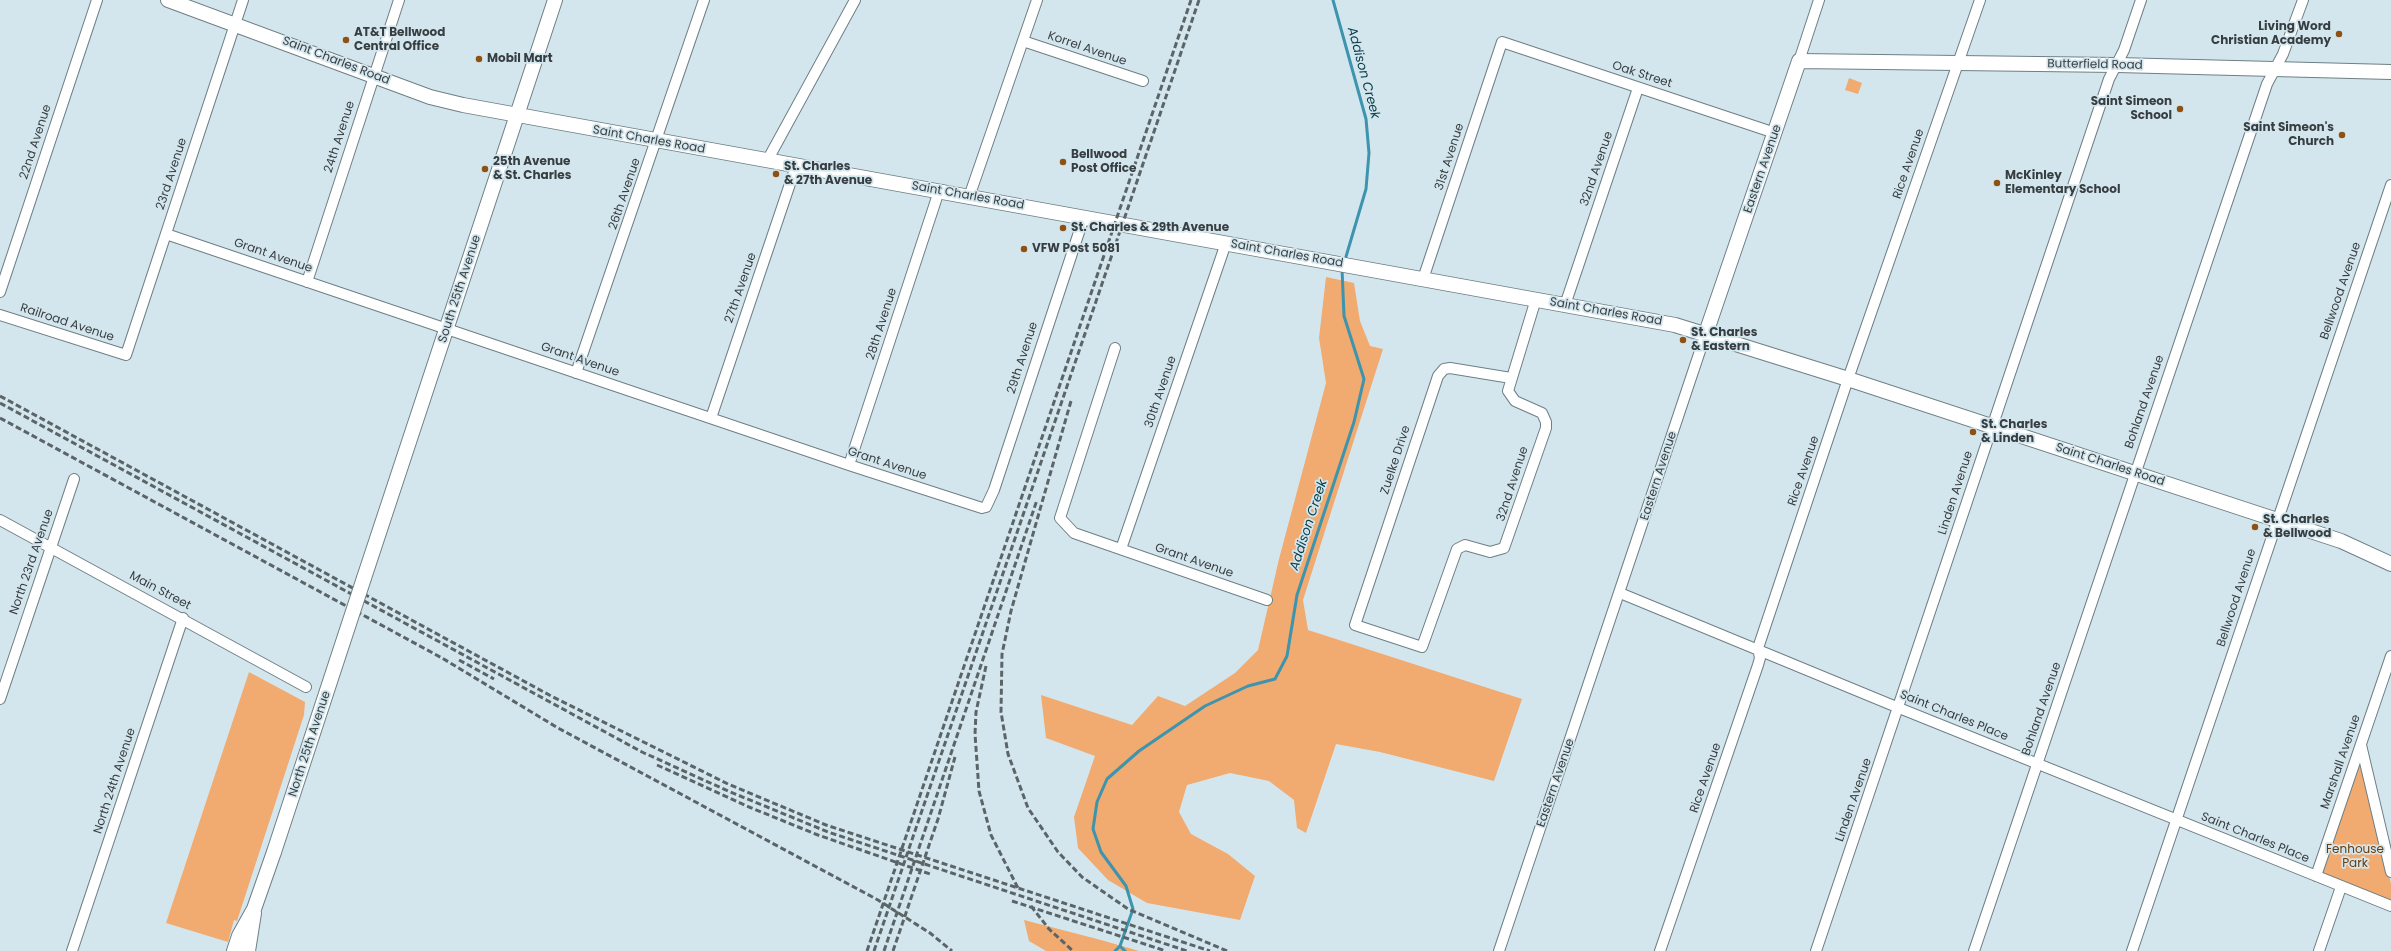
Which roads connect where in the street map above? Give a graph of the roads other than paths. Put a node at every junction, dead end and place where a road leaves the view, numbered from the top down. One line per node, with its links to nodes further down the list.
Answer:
1 (97, 0): 37 (street, 22nd Avenue)
2 (168, 0): 13 (main road, Saint Charles Road)
3 (243, 0): 13 (street, 23rd Avenue)
4 (399, 0): 21 (street, 24th Avenue)
5 (555, 0): 24 (main road, South 25th Avenue)
6 (704, 0): 26 (street, 26th Avenue)
7 (856, 0): 27 (street)
8 (1037, 0): 14 (street)
9 (1819, 0): 16 (street, Eastern Avenue)
10 (1980, 0): 17 (street, Rice Avenue)
11 (2141, 0): 18 (street, Linden Avenue)
12 (2303, 0): 19 (street, Bohland Avenue)
13 (235, 24): 21 (main road, Saint Charles Road); 33 (street, 23rd Avenue)
14 (1023, 41): 22 (street, Korrel Avenue); 31 (street)
15 (1502, 42): 23 (street, Oak Street); 35 (street, 31st Avenue)
16 (1799, 61): 17 (main road, Butterfield Road); 25 (main road, Eastern Avenue)
17 (1958, 64): 18 (main road, Butterfield Road); 47 (street, Rice Avenue)
18 (2117, 65): 19 (main road, Butterfield Road); 49 (street, Linden Avenue)
19 (2275, 69): 20 (main road, Butterfield Road); 51 (street, Bohland Avenue)
20 (2391, 72)
21 (374, 76): 24 (main road, Saint Charles Road); 36 (street, 24th Avenue)
22 (1143, 81)
23 (1638, 88): 25 (street, Oak Street); 39 (street, 32nd Avenue)
24 (517, 115): 26 (main road, Saint Charles Road); 41 (main road, South 25th Avenue)
25 (1775, 133): 42 (main road, Eastern Avenue)
26 (657, 142): 27 (main road, Saint Charles Road); 45 (street, 26th Avenue)
27 (767, 161): 28 (main road, Saint Charles Road)
28 (796, 166): 30 (main road, Saint Charles Road); 48 (street, 27th Avenue)
29 (2391, 185): 55 (street, Bellwood Avenue)
30 (939, 191): 31 (main road, Saint Charles Road); 50 (street, 28th Avenue)
31 (969, 197): 32 (main road, Saint Charles Road)
32 (1084, 217): 34 (main road, Saint Charles Road); 53 (street, 29th Avenue)
33 (166, 234): 36 (street, Grant Avenue); 44 (street, 23rd Avenue)
34 (1226, 243): 35 (main road, Saint Charles Road); 57 (street, 30th Avenue)
35 (1423, 279): 38 (main road, Saint Charles Road)
36 (307, 282): 41 (street, Grant Avenue)
37 (0, 292)
38 (1536, 299): 39 (main road, Saint Charles Road); 46 (street, 32nd Avenue)
39 (1565, 305): 42 (main road, Saint Charles Road)
40 (0, 315): 44 (street, Railroad Avenue)
41 (446, 329): 45 (street, Grant Avenue); 59 (main road, South 25th Avenue)
42 (1706, 333): 47 (main road, Saint Charles Road); 60 (street, Eastern Avenue)
43 (1115, 348): 57 (street, Grant Avenue)
44 (126, 355)
45 (576, 373): 48 (street, Grant Avenue)
46 (1511, 378): 63 (street, 32nd Avenue); 63 (street, Zuelke Drive)
47 (1848, 379): 49 (main road, Saint Charles Road); 64 (street, Rice Avenue)
48 (711, 418): 50 (street, Grant Avenue)
49 (1991, 426): 51 (main road, Saint Charles Road); 68 (street, Linden Avenue)
50 (849, 465): 53 (street, Grant Avenue)
51 (2135, 473): 55 (main road, Saint Charles Road); 70 (street, Bohland Avenue)
52 (74, 479): 56 (street, North 23rd Avenue)
53 (986, 507)
54 (0, 520): 56 (street, Main Street)
55 (2277, 520): 58 (main road, Saint Charles Road); 71 (street, Bellwood Avenue)
56 (51, 547): 62 (street, Main Street); 67 (street, North 23rd Avenue)
57 (1121, 549): 61 (street, Grant Avenue)
58 (2391, 564)
59 (364, 578): 76 (main road, North 25th Avenue, bridge)
60 (1620, 592): 64 (street, Saint Charles Place); 80 (street, Eastern Avenue)
61 (1268, 600)
62 (183, 618): 66 (street, Main Street); 77 (street, North 24th Avenue)
63 (1422, 647)
64 (1758, 648): 68 (street, Saint Charles Place); 81 (street, Rice Avenue)
65 (2391, 656): 69 (street, Marshall Avenue)
66 (306, 687)
67 (0, 699)
68 (1899, 708): 70 (street, Saint Charles Place); 82 (street, Linden Avenue)
69 (2361, 746): 72 (street); 73 (street, Marshall Avenue)
70 (2037, 764): 71 (street, Saint Charles Place); 83 (street, Bohland Avenue)
71 (2177, 821): 73 (street, Saint Charles Place); 84 (street, Bellwood Avenue)
72 (2391, 872)
73 (2316, 876): 74 (street, Saint Charles Place)
74 (2341, 887): 75 (street, Saint Charles Place); 85 (street)
75 (2391, 906)
76 (254, 909): 78 (main road, North 25th Avenue); 79 (main road, North 25th Avenue)
77 (72, 951)
78 (234, 951)
79 (248, 951)
80 (1499, 951)
81 (1660, 951)
82 (1816, 951)
83 (1974, 951)
84 (2132, 951)
85 (2319, 951)

